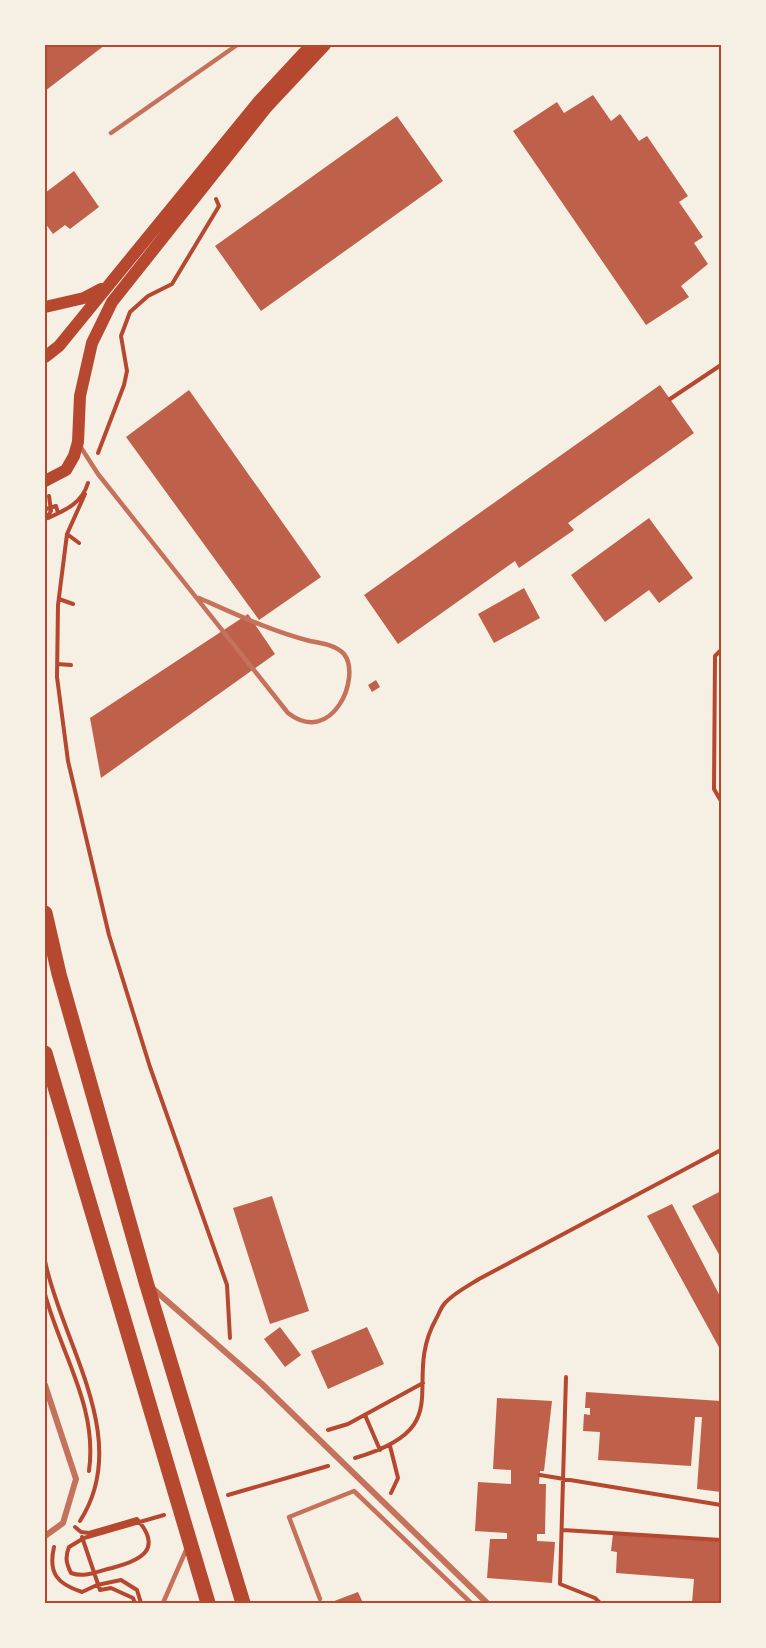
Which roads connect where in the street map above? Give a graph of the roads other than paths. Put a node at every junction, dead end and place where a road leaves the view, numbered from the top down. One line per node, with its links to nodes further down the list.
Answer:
1 (237, 45): 4 (lane)
2 (311, 45): 5 (main road)
3 (326, 45): 8 (main road)
4 (111, 133)
5 (104, 287): 6 (main road); 7 (main road)
6 (45, 307)
7 (45, 357)
8 (78, 442): 9 (main road); 10 (lane)
9 (45, 481)
10 (199, 598): 10 (lane)
11 (45, 913): 13 (main road)
12 (45, 1053): 16 (main road)
13 (146, 1282): 20 (main road); 22 (street)
14 (45, 1385): 15 (street)
15 (45, 1536)
16 (190, 1542): 18 (lane); 19 (main road)
17 (320, 1599): 21 (lane)
18 (164, 1603)
19 (208, 1603)
20 (243, 1603)
21 (471, 1603)
22 (487, 1603)

